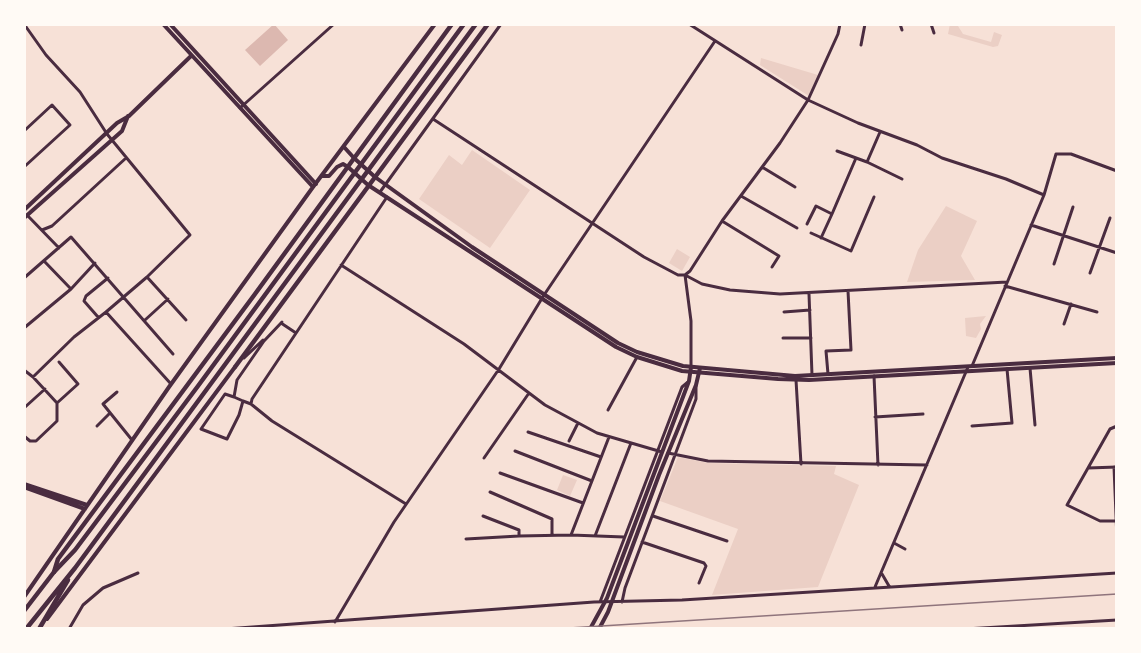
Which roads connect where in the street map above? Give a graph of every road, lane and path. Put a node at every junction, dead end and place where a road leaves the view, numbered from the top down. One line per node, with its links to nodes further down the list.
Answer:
1 (24, 24): 27 (street)
2 (163, 24): 20 (street)
3 (170, 24): 22 (street)
4 (334, 24): 22 (street)
5 (435, 24): 29 (street)
6 (452, 24): 32 (main road)
7 (464, 24): 176 (main road)
8 (476, 24): 175 (main road)
9 (488, 24): 40 (main road)
10 (501, 24): 24 (street)
11 (689, 24): 18 (street)
12 (840, 24): 21 (street)
13 (865, 24): 19 (street)
14 (900, 24): 16 (street)
15 (931, 24): 17 (street)
16 (902, 30)
17 (934, 33)
18 (715, 41): 21 (street); 57 (street)
19 (861, 45)
20 (191, 56): 22 (street); 23 (street)
21 (808, 100): 26 (street); 37 (street)
22 (242, 107): 44 (street)
23 (129, 116): 27 (street); 28 (street)
24 (433, 119): 42 (street); 57 (street)
25 (24, 131): 35 (street)
26 (880, 132): 34 (street); 47 (street)
27 (106, 134): 28 (street); 52 (street)
28 (111, 140): 31 (street); 54 (street)
29 (344, 147): 32 (street); 39 (street)
30 (837, 151): 33 (street)
31 (126, 158): 61 (street); 75 (street)
32 (354, 158): 36 (main road); 40 (street)
33 (856, 158): 34 (street); 53 (street)
34 (867, 162): 41 (street)
35 (24, 166)
36 (348, 166): 39 (street); 43 (street); 176 (main road)
37 (762, 167): 45 (street); 48 (street)
38 (1117, 171): 47 (street)
39 (321, 176): 44 (street)
40 (375, 177): 42 (street); 43 (main road)
41 (902, 179)
42 (386, 183): 46 (street); 83 (street)
43 (368, 185): 46 (street); 104 (main road)
44 (315, 186): 119 (street)
45 (795, 187)
46 (380, 192): 49 (street)
47 (1044, 195): 59 (street)
48 (741, 196): 56 (street); 60 (street)
49 (387, 197): 71 (street); 83 (street)
50 (874, 197): 64 (street)
51 (1073, 207): 63 (street)
52 (24, 210)
53 (832, 214): 58 (street); 64 (street)
54 (26, 216): 61 (street)
55 (1110, 218): 65 (street)
56 (722, 221): 72 (street); 74 (street)
57 (594, 224): 74 (street); 83 (street)
58 (807, 224)
59 (1031, 225): 63 (street); 78 (street)
60 (797, 228)
61 (42, 230): 66 (street)
62 (811, 233): 64 (street)
63 (1063, 236): 65 (street); 70 (street)
64 (821, 238)
65 (1099, 247): 67 (street); 73 (street)
66 (59, 248): 68 (street); 69 (street)
67 (1117, 253)
68 (44, 261): 76 (street); 79 (street)
69 (95, 263): 77 (street); 79 (street)
70 (1054, 264)
71 (341, 265): 96 (street); 108 (street)
72 (772, 267)
73 (1090, 273)
74 (685, 275): 81 (street); 105 (street)
75 (147, 277): 82 (street); 84 (street)
76 (24, 278)
77 (108, 278): 82 (street); 90 (street)
78 (1006, 284): 80 (street); 85 (street); 106 (street)
79 (71, 289): 95 (street)
80 (848, 291): 81 (street); 113 (street)
81 (809, 294): 86 (street)
82 (124, 296): 87 (street); 91 (street)
83 (543, 297): 100 (street); 105 (street); 108 (street)
84 (168, 299): 91 (street); 92 (street)
85 (1071, 304): 89 (street); 94 (street)
86 (810, 310): 88 (street); 98 (street)
87 (106, 312): 90 (street); 119 (street)
88 (784, 312)
89 (1097, 312)
90 (98, 317): 116 (street)
91 (145, 320): 99 (street)
92 (186, 320)
93 (282, 322): 96 (street); 104 (street); 124 (street)
94 (1064, 324)
95 (24, 328)
96 (296, 333): 127 (street)
97 (783, 338): 98 (street)
98 (811, 338): 114 (street)
99 (173, 354)
100 (637, 357): 112 (street); 129 (street)
101 (1117, 358): 106 (street)
102 (59, 362): 126 (street)
103 (1117, 363): 107 (street)
104 (235, 367): 190 (street)
105 (691, 367): 111 (street); 112 (street)
106 (969, 368): 109 (street); 113 (street); 115 (street); 151 (street)
107 (1030, 368): 109 (street); 134 (street)
108 (498, 369): 123 (street); 159 (street)
109 (1007, 369): 136 (street)
110 (24, 370): 116 (street)
111 (700, 370): 112 (street); 114 (street); 117 (street); 120 (street)
112 (691, 373): 118 (street)
113 (828, 374): 114 (street)
114 (812, 375)
115 (874, 376): 117 (street); 132 (street)
116 (33, 377): 121 (street)
117 (796, 380): 149 (street)
118 (689, 381): 145 (street); 193 (street)
119 (171, 384): 141 (street)
120 (696, 385): 146 (street); 194 (street)
121 (45, 389): 126 (street); 128 (street)
122 (117, 392): 130 (street)
123 (529, 393): 133 (street); 148 (street)
124 (234, 397): 125 (street); 125 (street)
125 (243, 401): 127 (street)
126 (57, 403): 139 (street)
127 (251, 404): 159 (street)
128 (24, 408)
129 (608, 410)
130 (111, 413): 135 (street); 141 (street)
131 (923, 414): 132 (street)
132 (875, 417): 150 (street)
133 (578, 423): 140 (street); 142 (street)
134 (1035, 425)
135 (98, 426)
136 (972, 426)
137 (1117, 426): 153 (street)
138 (528, 432): 147 (street)
139 (24, 436)
140 (609, 437): 143 (street); 147 (street)
141 (132, 440): 160 (street)
142 (569, 441)
143 (631, 443): 145 (street); 167 (street)
144 (516, 451): 155 (street)
145 (659, 451): 146 (street); 168 (street)
146 (676, 455): 149 (street); 162 (street)
147 (601, 457): 155 (street)
148 (484, 458)
149 (801, 464): 150 (street)
150 (878, 465): 151 (street)
151 (927, 465): 173 (street)
152 (1115, 467): 153 (street); 163 (street)
153 (1088, 468): 163 (street)
154 (500, 472): 158 (street)
155 (592, 481): 158 (street)
156 (24, 487): 160 (street)
157 (490, 492): 164 (street)
158 (583, 503): 165 (street)
159 (406, 504): 188 (street)
160 (86, 507): 183 (street)
161 (483, 516): 166 (street)
162 (652, 516): 171 (street); 172 (street)
163 (1116, 521): 170 (street)
164 (552, 535): 165 (street); 166 (street)
165 (570, 535): 167 (street)
166 (519, 536): 169 (street)
167 (595, 536): 168 (street)
168 (625, 537): 184 (street)
169 (466, 539)
170 (1117, 539)
171 (726, 541)
172 (642, 542): 180 (street); 185 (street)
173 (893, 543): 174 (street); 179 (street)
174 (906, 549)
175 (75, 568): 189 (main road); 190 (main road)
176 (54, 572): 186 (main road)
177 (138, 573): 191 (street)
178 (1117, 573): 181 (street)
179 (882, 574): 181 (street); 182 (street)
180 (699, 583)
181 (889, 586): 182 (street)
182 (875, 587): 185 (street)
183 (24, 597)
184 (600, 602): 185 (street); 188 (street)
185 (622, 602)
186 (24, 611)
187 (1117, 620): 195 (street)
188 (335, 622): 192 (street)
189 (26, 629)
190 (39, 629)
191 (69, 629)
192 (225, 629)
193 (590, 629)
194 (598, 629)
195 (965, 629)

